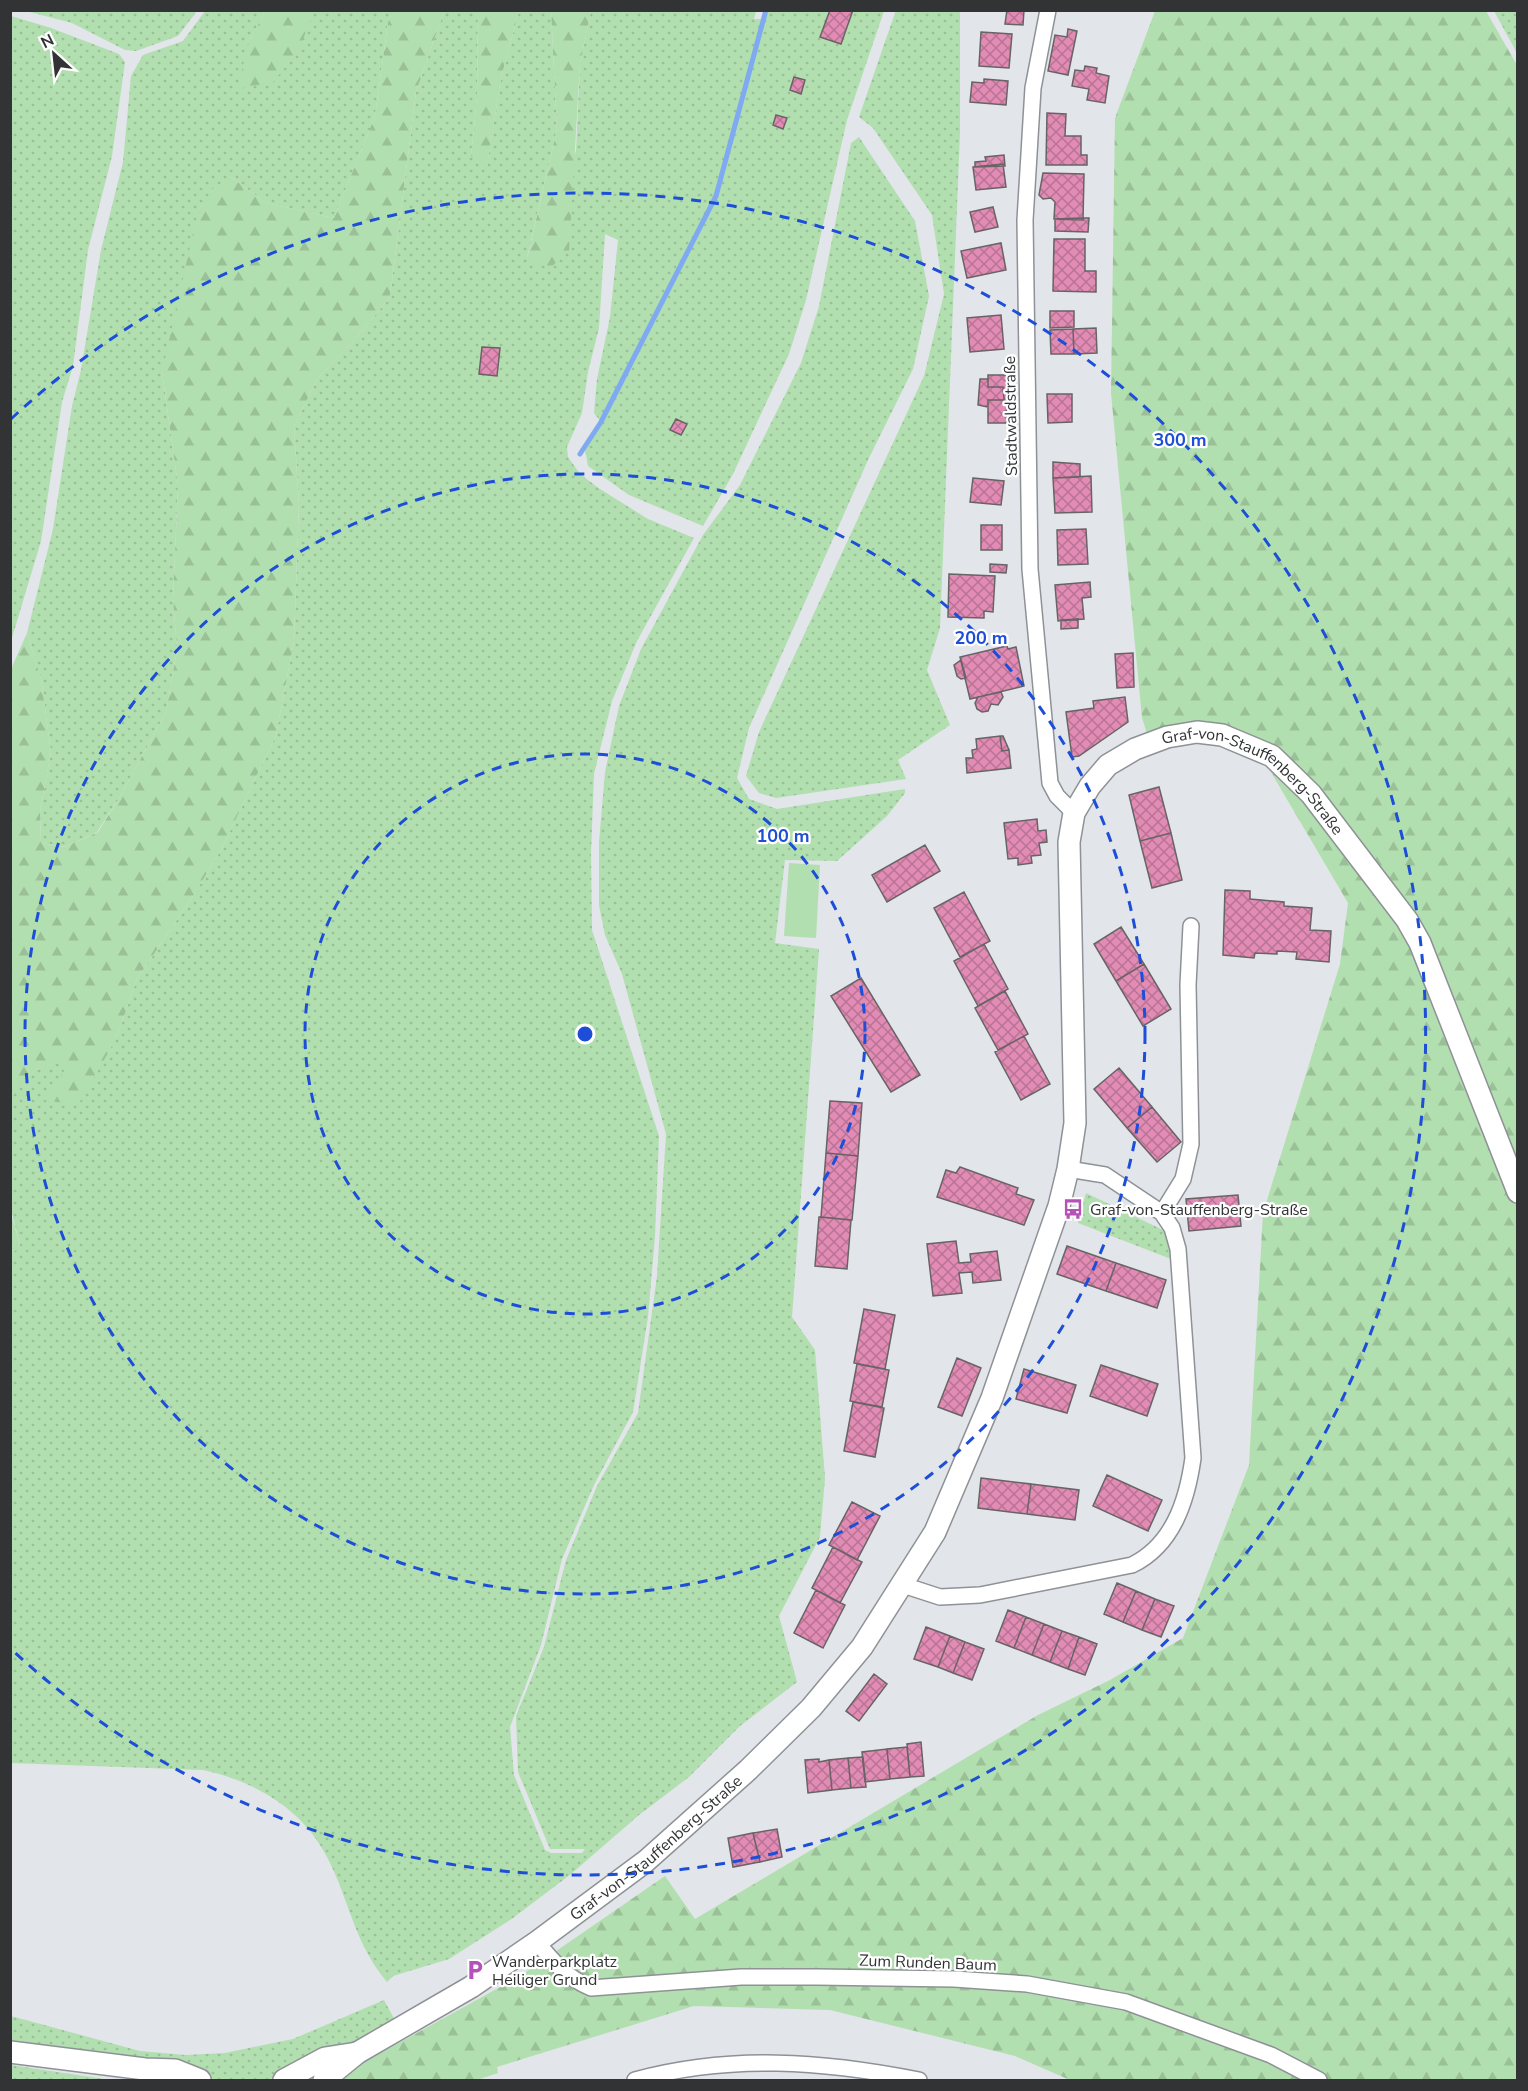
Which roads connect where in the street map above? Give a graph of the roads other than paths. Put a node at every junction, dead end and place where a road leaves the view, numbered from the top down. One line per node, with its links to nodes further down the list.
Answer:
1 (1048, 10): 2 (street, Stadtwaldstraße)
2 (1074, 813): 4 (street, Graf-von-Stauffenberg-Straße); 5 (street, Graf-von-Stauffenberg-Straße)
3 (1191, 926): 6 (street)
4 (1068, 1169): 6 (street); 7 (street, Graf-von-Stauffenberg-Straße)
5 (1518, 1192)
6 (1162, 1213): 7 (street)
7 (903, 1585): 8 (street, Graf-von-Stauffenberg-Straße)
8 (537, 1942): 10 (street, Graf-von-Stauffenberg-Straße); 18 (street, Zum Runden Baum)
9 (10, 2052): 11 (street)
10 (357, 2053): 14 (street, Graf-von-Stauffenberg-Straße); 15 (street, Graf-von-Stauffenberg-Straße)
11 (145, 2069): 12 (street); 13 (street)
12 (164, 2080)
13 (200, 2080)
14 (284, 2080)
15 (324, 2080)
16 (635, 2080): 17 (street)
17 (919, 2080)
18 (1319, 2080)

